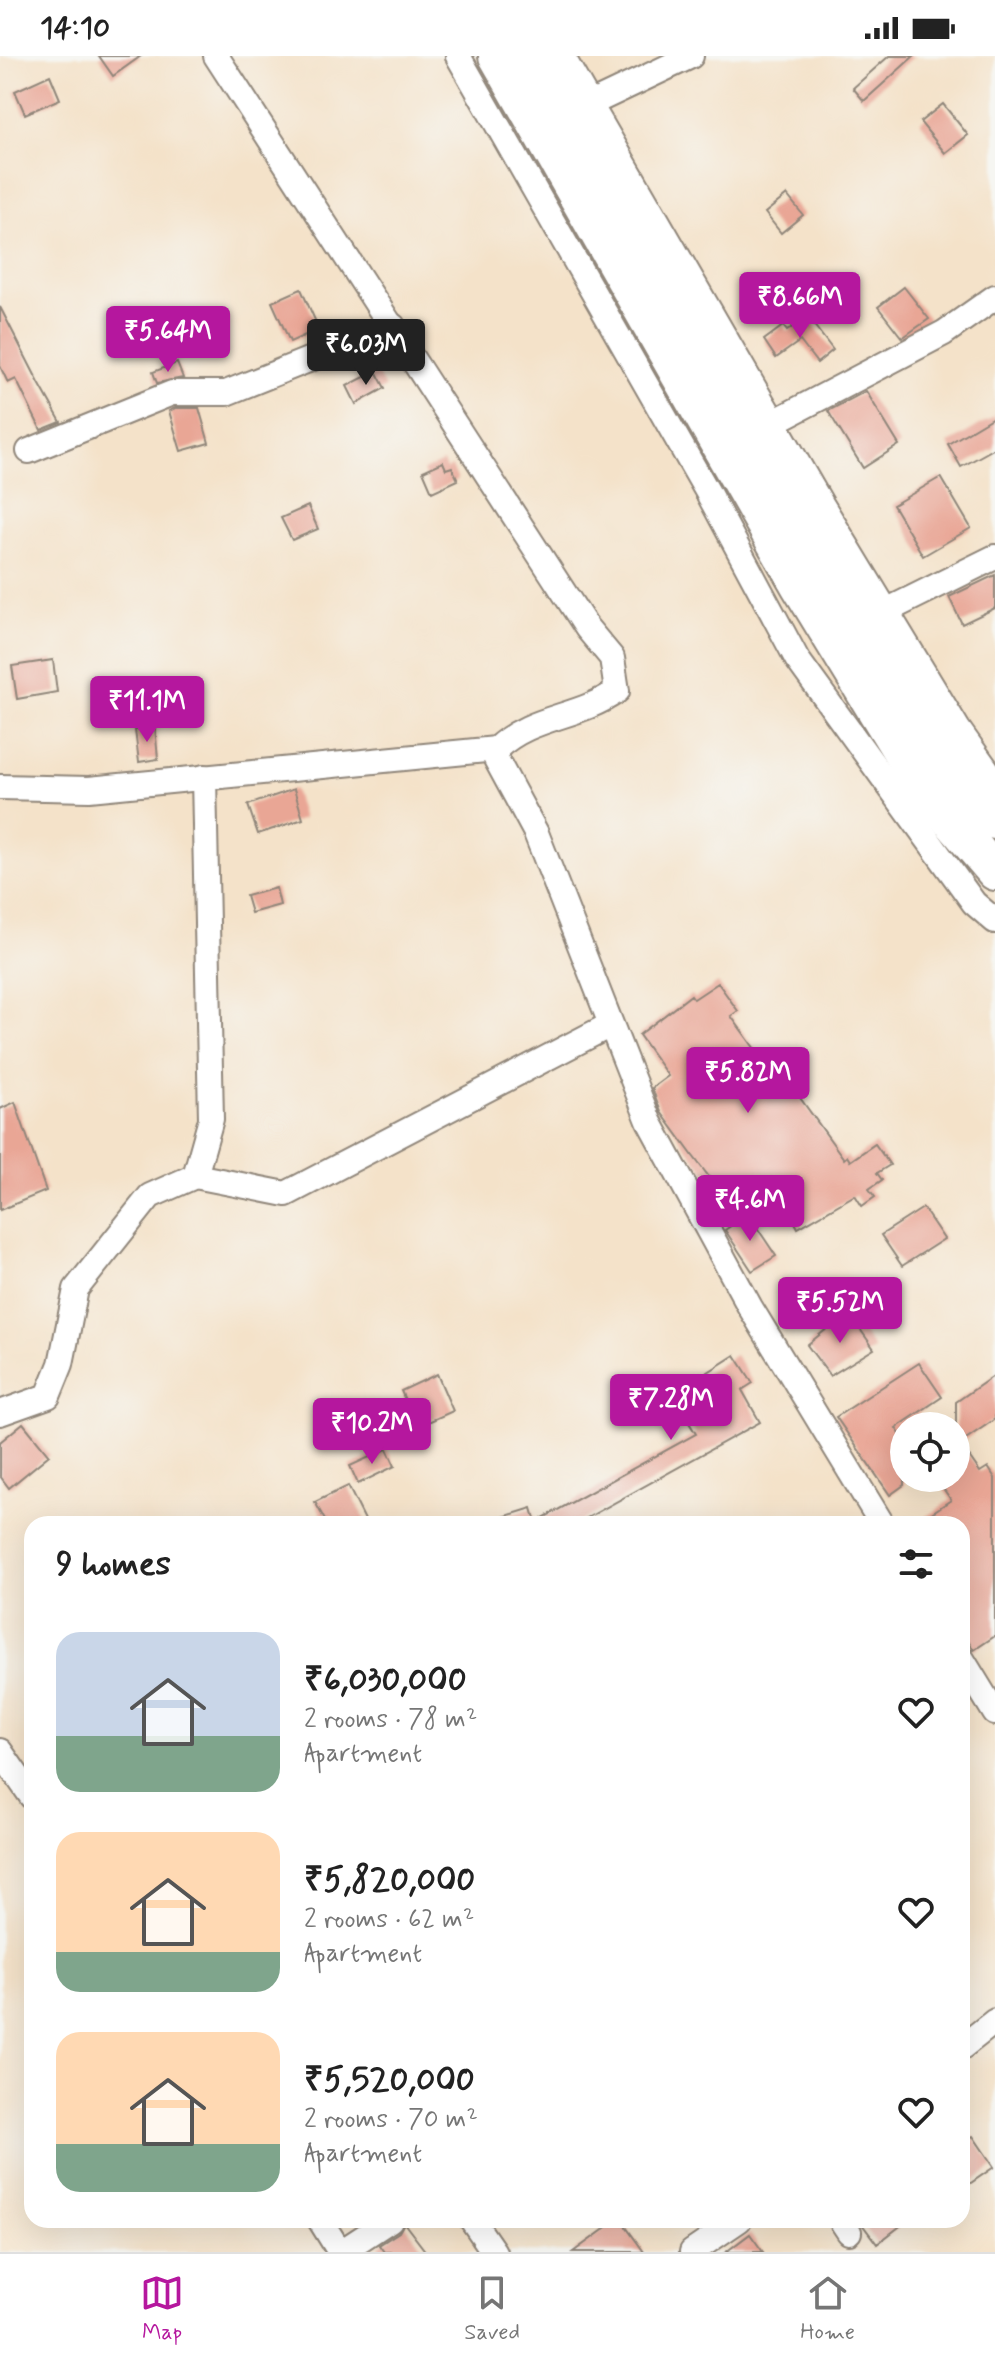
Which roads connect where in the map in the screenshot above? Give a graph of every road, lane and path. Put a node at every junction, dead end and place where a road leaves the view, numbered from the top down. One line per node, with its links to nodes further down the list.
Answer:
1 (216, 56): 9 (street)
2 (458, 56): 20 (street)
3 (497, 56): 19 (highway)
4 (534, 56): 18 (highway)
5 (562, 56): 7 (street)
6 (691, 56): 7 (street)
7 (590, 104): 10 (street)
8 (995, 297): 10 (street)
9 (393, 326): 11 (street); 14 (street)
10 (774, 422): 13 (street)
11 (29, 451)
12 (995, 557): 13 (street)
13 (886, 611): 16 (street)
14 (496, 749): 15 (street); 21 (street)
15 (204, 777): 17 (street); 22 (street)
16 (995, 781)
17 (0, 787)
18 (995, 821)
19 (995, 872)
20 (995, 921)
21 (610, 1025): 22 (street); 24 (street)
22 (195, 1176): 23 (street)
23 (0, 1413)
24 (877, 1516)
25 (970, 1672): 26 (street)
26 (995, 1713)
27 (0, 1751): 28 (street)
28 (24, 1786)
29 (995, 2021): 30 (street)
30 (970, 2041)
31 (325, 2228): 35 (street)
32 (378, 2228): 35 (street)
33 (478, 2228): 36 (street)
34 (727, 2228): 37 (street)
35 (341, 2252)
36 (494, 2252)
37 (692, 2252)

